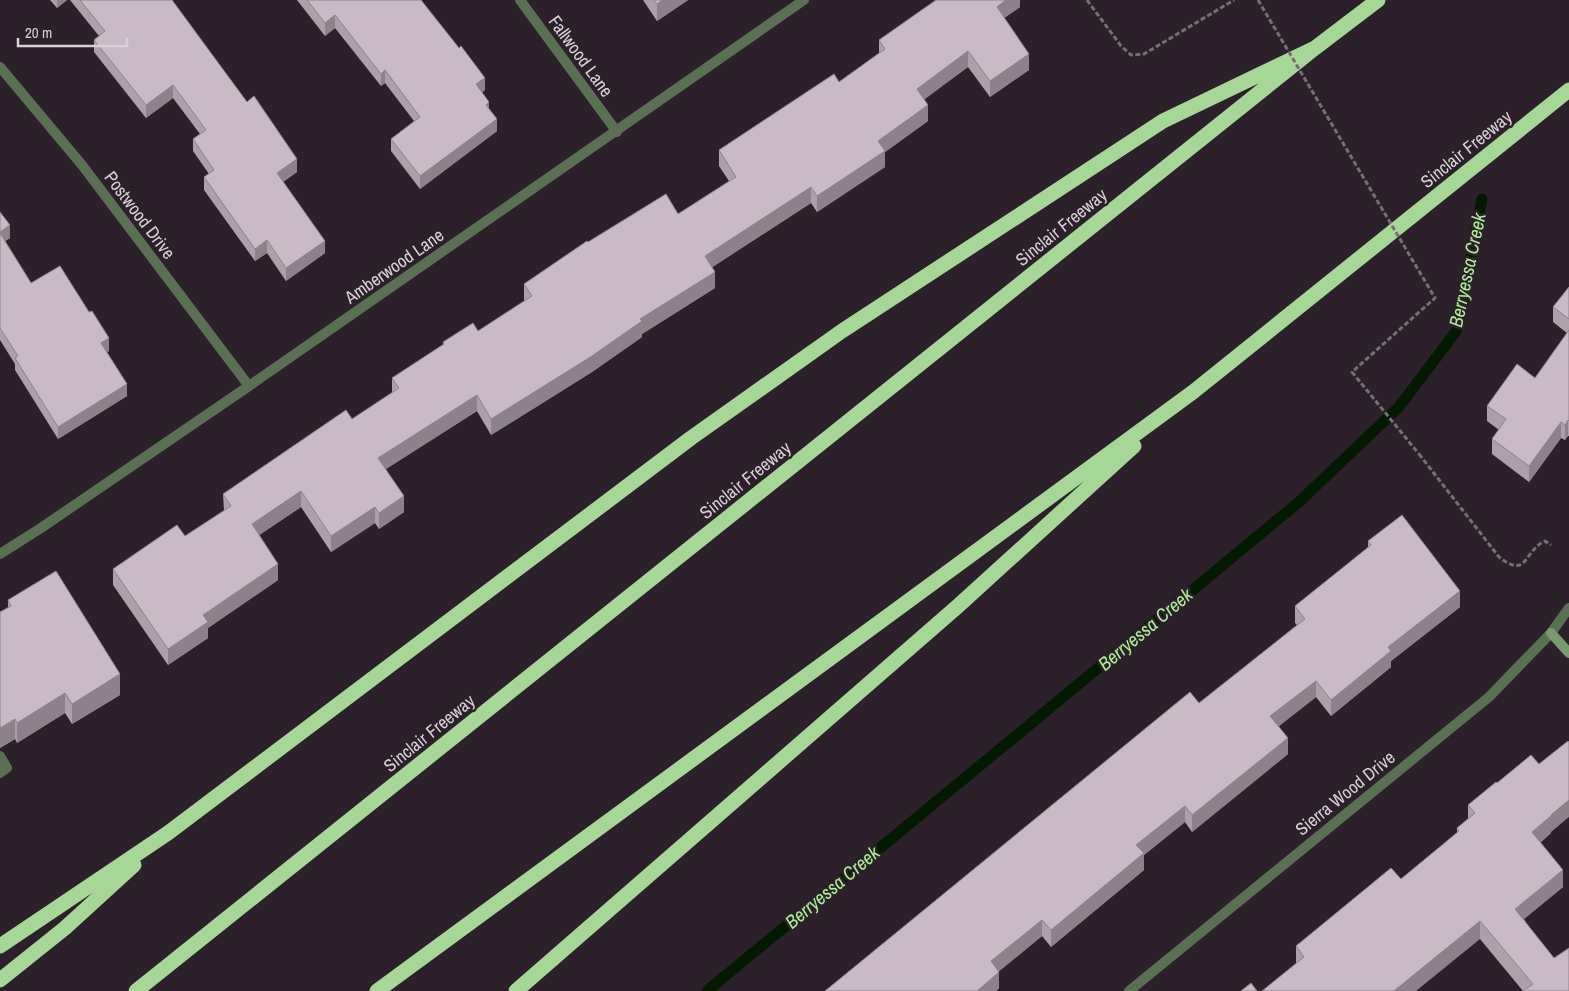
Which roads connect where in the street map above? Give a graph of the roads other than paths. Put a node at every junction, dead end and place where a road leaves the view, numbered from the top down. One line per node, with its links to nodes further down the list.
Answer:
1 (520, 0): 7 (street, Fallwood Lane)
2 (804, 0): 7 (street, Amberwood Lane)
3 (1378, 0): 4 (highway, Sinclair Freeway)
4 (1315, 48): 16 (highway); 19 (highway, Sinclair Freeway)
5 (0, 67): 8 (street, Postwood Drive)
6 (1569, 90): 9 (highway, Sinclair Freeway)
7 (617, 132): 8 (street, Amberwood Lane)
8 (249, 386): 10 (street, Amberwood Lane)
9 (1193, 392): 20 (highway, Sinclair Freeway); 21 (highway)
10 (0, 554)
11 (1569, 608): 12 (street, Sierra Wood Drive)
12 (1551, 633): 13 (street); 22 (street, Sierra Wood Drive)
13 (1569, 653)
14 (0, 756): 15 (street)
15 (0, 773)
16 (168, 833): 17 (highway); 18 (highway)
17 (0, 946)
18 (0, 980)
19 (136, 991)
20 (377, 991)
21 (516, 991)
22 (1130, 991)

